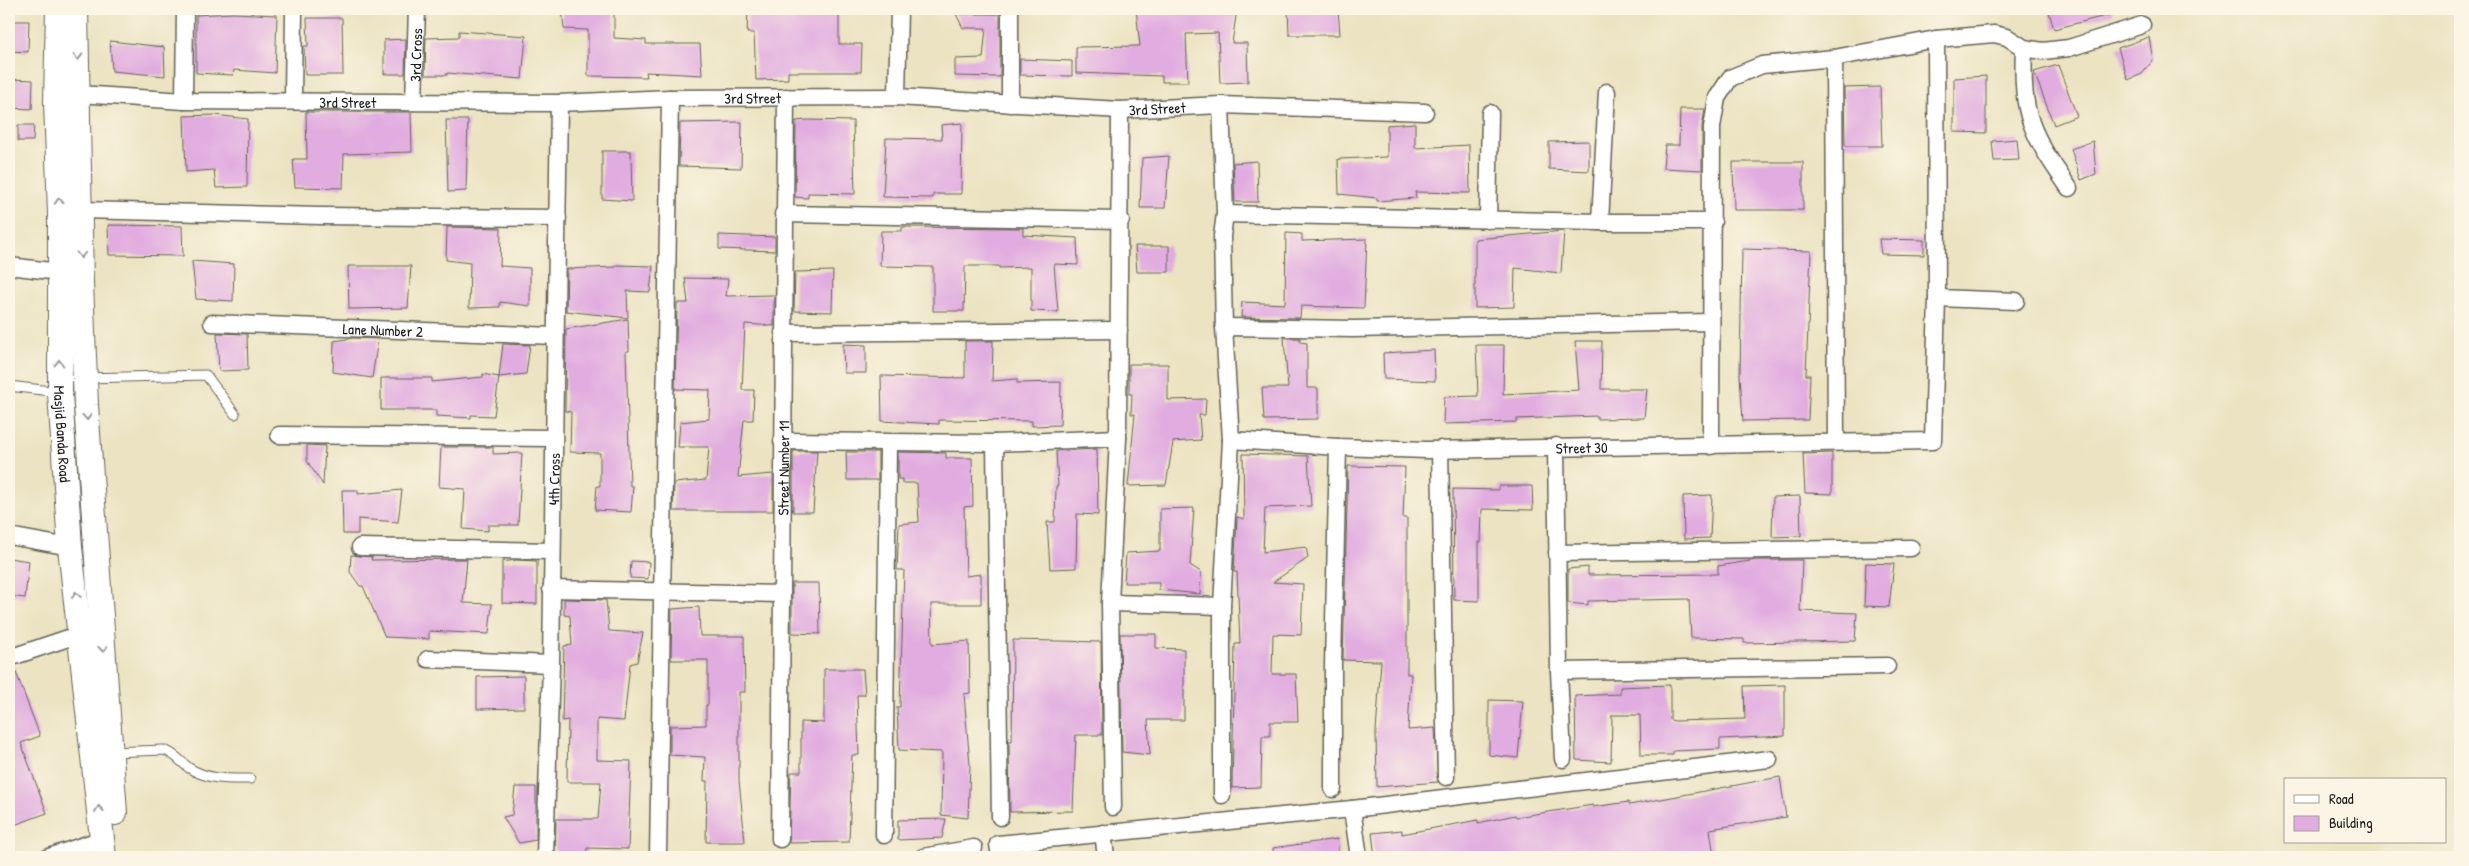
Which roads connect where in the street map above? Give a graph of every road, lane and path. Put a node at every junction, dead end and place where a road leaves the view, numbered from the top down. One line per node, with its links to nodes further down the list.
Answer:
1 (58, 9): 36 (main road, Masjid Banda Road, one-way to 1)
2 (76, 9): 13 (main road, Masjid Banda Road, one-way to 13)
3 (185, 9): 18 (street)
4 (294, 9): 17 (street)
5 (417, 9): 19 (street, 3rd Cross)
6 (899, 9): 15 (street)
7 (1010, 9): 21 (street)
8 (2142, 25): 10 (street)
9 (1936, 39): 10 (street); 11 (street); 37 (street)
10 (2024, 48): 26 (street)
11 (1834, 58): 34 (street); 54 (street)
12 (1607, 92): 33 (street)
13 (79, 94): 18 (street, 3rd Street); 27 (main road, Masjid Banda Road)
14 (786, 97): 15 (street, 3rd Street); 16 (street, 3rd Street); 28 (street, Street Number 11)
15 (897, 97): 21 (street, 3rd Street)
16 (670, 98): 20 (street, 3rd Street); 68 (street)
17 (293, 100): 18 (street, 3rd Street); 19 (street, 3rd Street)
18 (184, 101)
19 (414, 101): 20 (street, 3rd Street)
20 (559, 103): 30 (street, 4th Cross)
21 (1010, 104): 23 (street, 3rd Street)
22 (1221, 105): 23 (street, 3rd Street); 24 (street, 3rd Street); 29 (street)
23 (1120, 110): 31 (street)
24 (1425, 112)
25 (1490, 113): 32 (street)
26 (2069, 188)
27 (81, 210): 30 (street); 45 (main road, Masjid Banda Road, one-way to 45)
28 (783, 214): 31 (street); 43 (street, Street Number 11)
29 (1225, 214): 32 (street); 41 (street)
30 (558, 218): 44 (street, 4th Cross)
31 (1120, 220): 42 (street)
32 (1488, 220): 33 (street)
33 (1600, 222): 34 (street)
34 (1713, 222): 39 (street)
35 (9, 266): 36 (street)
36 (59, 272): 47 (main road, Masjid Banda Road, one-way to 36)
37 (1936, 298): 38 (street); 54 (street, Street 30)
38 (2016, 301)
39 (1711, 322): 41 (street); 58 (street)
40 (212, 323): 44 (street, Lane Number 2)
41 (1224, 327): 52 (street)
42 (1119, 330): 43 (street); 51 (street)
43 (783, 333): 53 (street, Street Number 11)
44 (555, 336): 50 (street, 4th Cross)
45 (85, 378): 48 (lane); 78 (main road, Masjid Banda Road, one-way to 78)
46 (9, 386): 47 (lane)
47 (60, 392): 62 (main road, Masjid Banda Road)
48 (235, 414)
49 (279, 435): 50 (street)
50 (553, 438): 65 (street, 4th Cross)
51 (1118, 438): 56 (street); 70 (street)
52 (1231, 440): 59 (street, Street 30); 71 (street)
53 (782, 441): 55 (street); 69 (street, Street Number 11)
54 (1836, 442): 58 (street, Street 30)
55 (888, 443): 56 (street); 89 (street)
56 (995, 443): 87 (street)
57 (1556, 446): 58 (street, Street 30); 60 (street, Street 30); 66 (street)
58 (1711, 446)
59 (1338, 448): 60 (street, Street 30); 83 (street)
60 (1440, 449): 81 (street)
61 (9, 536): 62 (street)
62 (70, 547): 72 (main road, Masjid Banda Road, one-way to 62)
63 (360, 547): 65 (street)
64 (1911, 548): 66 (street)
65 (552, 551): 67 (street, 4th Cross)
66 (1557, 553): 77 (street)
67 (551, 589): 68 (street); 75 (street, 4th Cross)
68 (661, 591): 69 (street); 96 (street)
69 (782, 594): 90 (street, Street Number 11)
70 (1110, 602): 71 (street); 85 (street)
71 (1222, 606): 84 (street)
72 (80, 634): 73 (street); 91 (main road, Masjid Banda Road, one-way to 72)
73 (9, 658)
74 (428, 659): 75 (street)
75 (550, 664): 95 (street, 4th Cross)
76 (1887, 666): 77 (street)
77 (1559, 672): 79 (street)
78 (110, 752): 82 (lane); 94 (main road, Masjid Banda Road)
79 (1563, 759)
80 (1769, 760): 86 (street)
81 (1446, 777)
82 (250, 779)
83 (1333, 789)
84 (1222, 795)
85 (1112, 807)
86 (1352, 809): 88 (street); 100 (street)
87 (1000, 817)
88 (1103, 833): 98 (street); 99 (street)
89 (884, 835)
90 (780, 839)
91 (103, 848): 93 (street)
92 (974, 848): 97 (street)
93 (50, 857)
94 (119, 857)
95 (545, 857)
96 (658, 857)
97 (923, 857)
98 (1000, 857)
99 (1106, 857)
100 (1360, 857)

